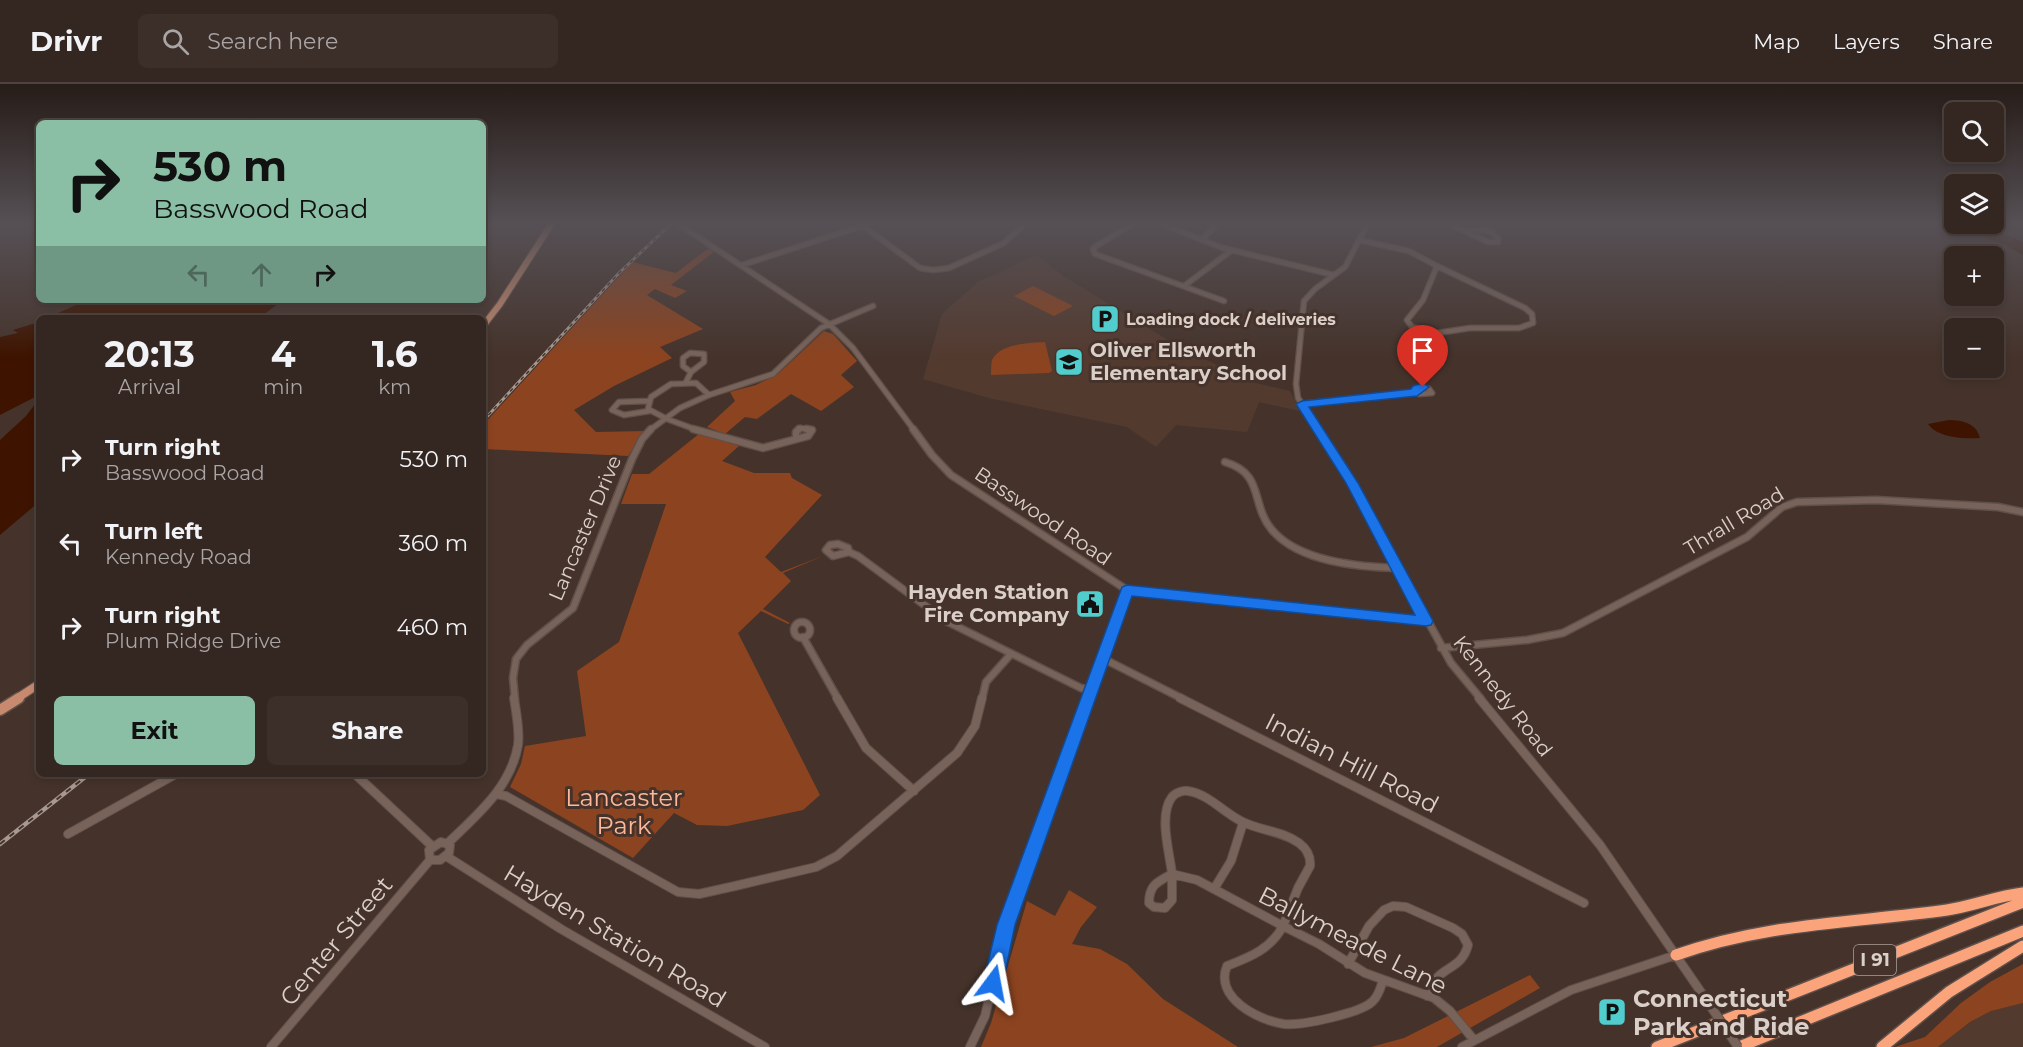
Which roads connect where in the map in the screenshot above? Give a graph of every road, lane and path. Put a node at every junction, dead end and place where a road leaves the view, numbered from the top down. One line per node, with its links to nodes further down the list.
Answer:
1 (523, 268): 15 (main road)
2 (746, 268): 16 (street, Basswood Road)
3 (920, 268): 4 (street)
4 (949, 268)
5 (1134, 268): 12 (street)
6 (1208, 268): 12 (street)
7 (1300, 268): 11 (street)
8 (1342, 268): 11 (street, Kennedy Road)
9 (1436, 268): 10 (street)
10 (1441, 268)
11 (1334, 275): 22 (street, Kennedy Road)
12 (1184, 286): 13 (street)
13 (1224, 301)
14 (873, 306): 16 (street, Lancaster Drive)
15 (486, 322)
16 (829, 324): 20 (street, Lancaster Drive); 30 (street, Basswood Road)
17 (691, 372): 17 (street); 18 (street)
18 (686, 382): 20 (street); 21 (street)
19 (1417, 392): 22 (street)
20 (709, 395): 24 (street, Lancaster Drive)
21 (648, 401): 23 (street); 23 (street)
22 (1302, 404): 29 (street, Kennedy Road)
23 (649, 411): 24 (street)
24 (665, 418): 25 (street); 42 (street, Lancaster Drive)
25 (796, 438)
26 (1225, 462): 29 (street)
27 (2023, 512): 33 (street, Thrall Road)
28 (849, 552): 34 (street)
29 (1397, 568): 31 (street, Kennedy Road)
30 (1127, 590): 31 (street, Basswood Road); 35 (street)
31 (1426, 621): 33 (street, Kennedy Road)
32 (803, 637): 41 (street)
33 (1441, 648): 56 (street, Kennedy Road)
34 (1011, 654): 37 (street); 41 (street)
35 (1102, 658): 37 (street); 52 (street, Indian Hill Road)
36 (36, 686): 38 (main road)
37 (1090, 690): 63 (street)
38 (0, 710)
39 (171, 777): 44 (street)
40 (358, 777): 46 (street)
41 (914, 791): 42 (street)
42 (497, 794): 45 (street, Lancaster Drive)
43 (1243, 823): 49 (street); 49 (street, Ballymeade Lane); 53 (street)
44 (68, 834)
45 (448, 843): 46 (street); 47 (street)
46 (432, 846): 48 (street)
47 (446, 856): 48 (street); 62 (street, Hayden Station Road)
48 (430, 860): 61 (street, Center Street)
49 (1214, 890): 53 (street, Ballymeade Lane)
50 (2023, 894): 56 (highway)
51 (2023, 902): 65 (highway, I 91)
52 (1584, 903)
53 (1281, 926): 57 (street, Ballymeade Lane); 58 (street)
54 (2023, 931): 66 (highway, I 91)
55 (2023, 946): 67 (highway)
56 (1676, 955): 60 (street); 66 (street, Kennedy Road, bridge)
57 (1348, 964): 58 (street, Ballymeade Lane); 59 (street)
58 (1383, 980): 59 (street, Ballymeade Lane)
59 (1426, 996): 60 (street, Ballymeade Lane)
60 (1474, 1041): 64 (street)
61 (271, 1047)
62 (765, 1047)
63 (970, 1047)
64 (1462, 1047)
65 (1657, 1047)
66 (1738, 1047)
67 (1882, 1047)

